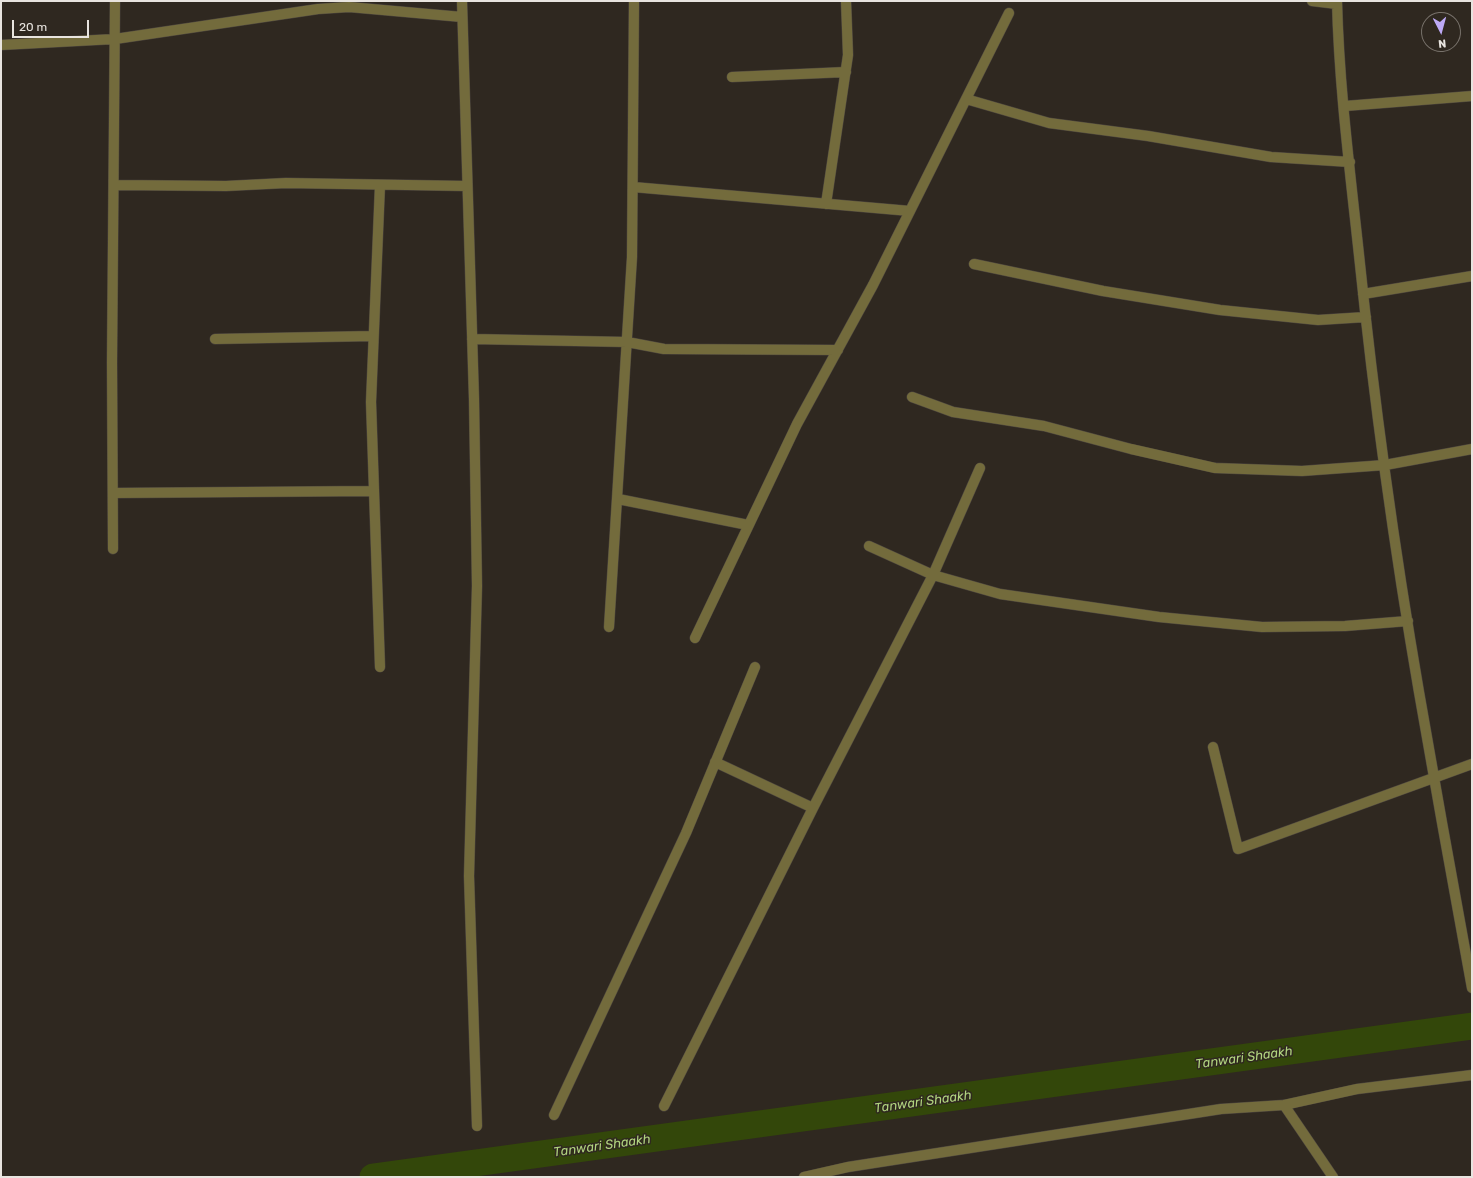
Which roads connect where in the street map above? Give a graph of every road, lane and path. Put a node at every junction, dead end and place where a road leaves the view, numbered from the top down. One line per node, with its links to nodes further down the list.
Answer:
1 (115, 1): 9 (street)
2 (462, 1): 8 (street)
3 (634, 1): 20 (street)
4 (846, 1): 11 (street)
5 (1312, 1): 6 (street)
6 (1337, 2): 15 (street)
7 (1009, 13): 14 (street)
8 (462, 17): 9 (street); 19 (street)
9 (115, 38): 10 (street); 17 (street)
10 (1, 45)
11 (846, 72): 12 (street); 21 (street)
12 (732, 77)
13 (1472, 96): 15 (street)
14 (966, 99): 16 (street); 22 (street)
15 (1344, 106): 16 (street)
16 (1350, 162): 25 (street)
17 (114, 185): 18 (street); 37 (street)
18 (380, 185): 19 (street); 27 (street)
19 (467, 186): 29 (street)
20 (633, 187): 21 (street); 30 (street)
21 (826, 204): 22 (street)
22 (910, 211): 31 (street)
23 (974, 264): 26 (street)
24 (1472, 276): 25 (street)
25 (1363, 294): 26 (street)
26 (1366, 317): 34 (street)
27 (373, 336): 28 (street); 36 (street)
28 (215, 339)
29 (472, 339): 30 (street); 58 (street)
30 (627, 342): 31 (street); 38 (street)
31 (838, 350): 39 (street)
32 (912, 397): 34 (street)
33 (1472, 449): 34 (street)
34 (1384, 465): 43 (street)
35 (980, 468): 42 (street)
36 (374, 491): 37 (street); 46 (street)
37 (113, 493): 41 (street)
38 (618, 499): 39 (street); 44 (street)
39 (748, 525): 45 (street)
40 (869, 546): 42 (street)
41 (113, 549)
42 (933, 575): 43 (street); 52 (street)
43 (1408, 621): 51 (street)
44 (609, 627)
45 (695, 638)
46 (380, 667)
47 (756, 667): 49 (street)
48 (1213, 747): 51 (street)
49 (715, 762): 52 (street); 57 (street)
50 (1472, 764): 51 (street)
51 (1434, 777): 53 (street)
52 (813, 808): 56 (street)
53 (1472, 988)
54 (1472, 1075): 55 (street)
55 (1284, 1105): 59 (street); 60 (street)
56 (664, 1106)
57 (554, 1115)
58 (477, 1126)
59 (804, 1177)
60 (1334, 1177)

